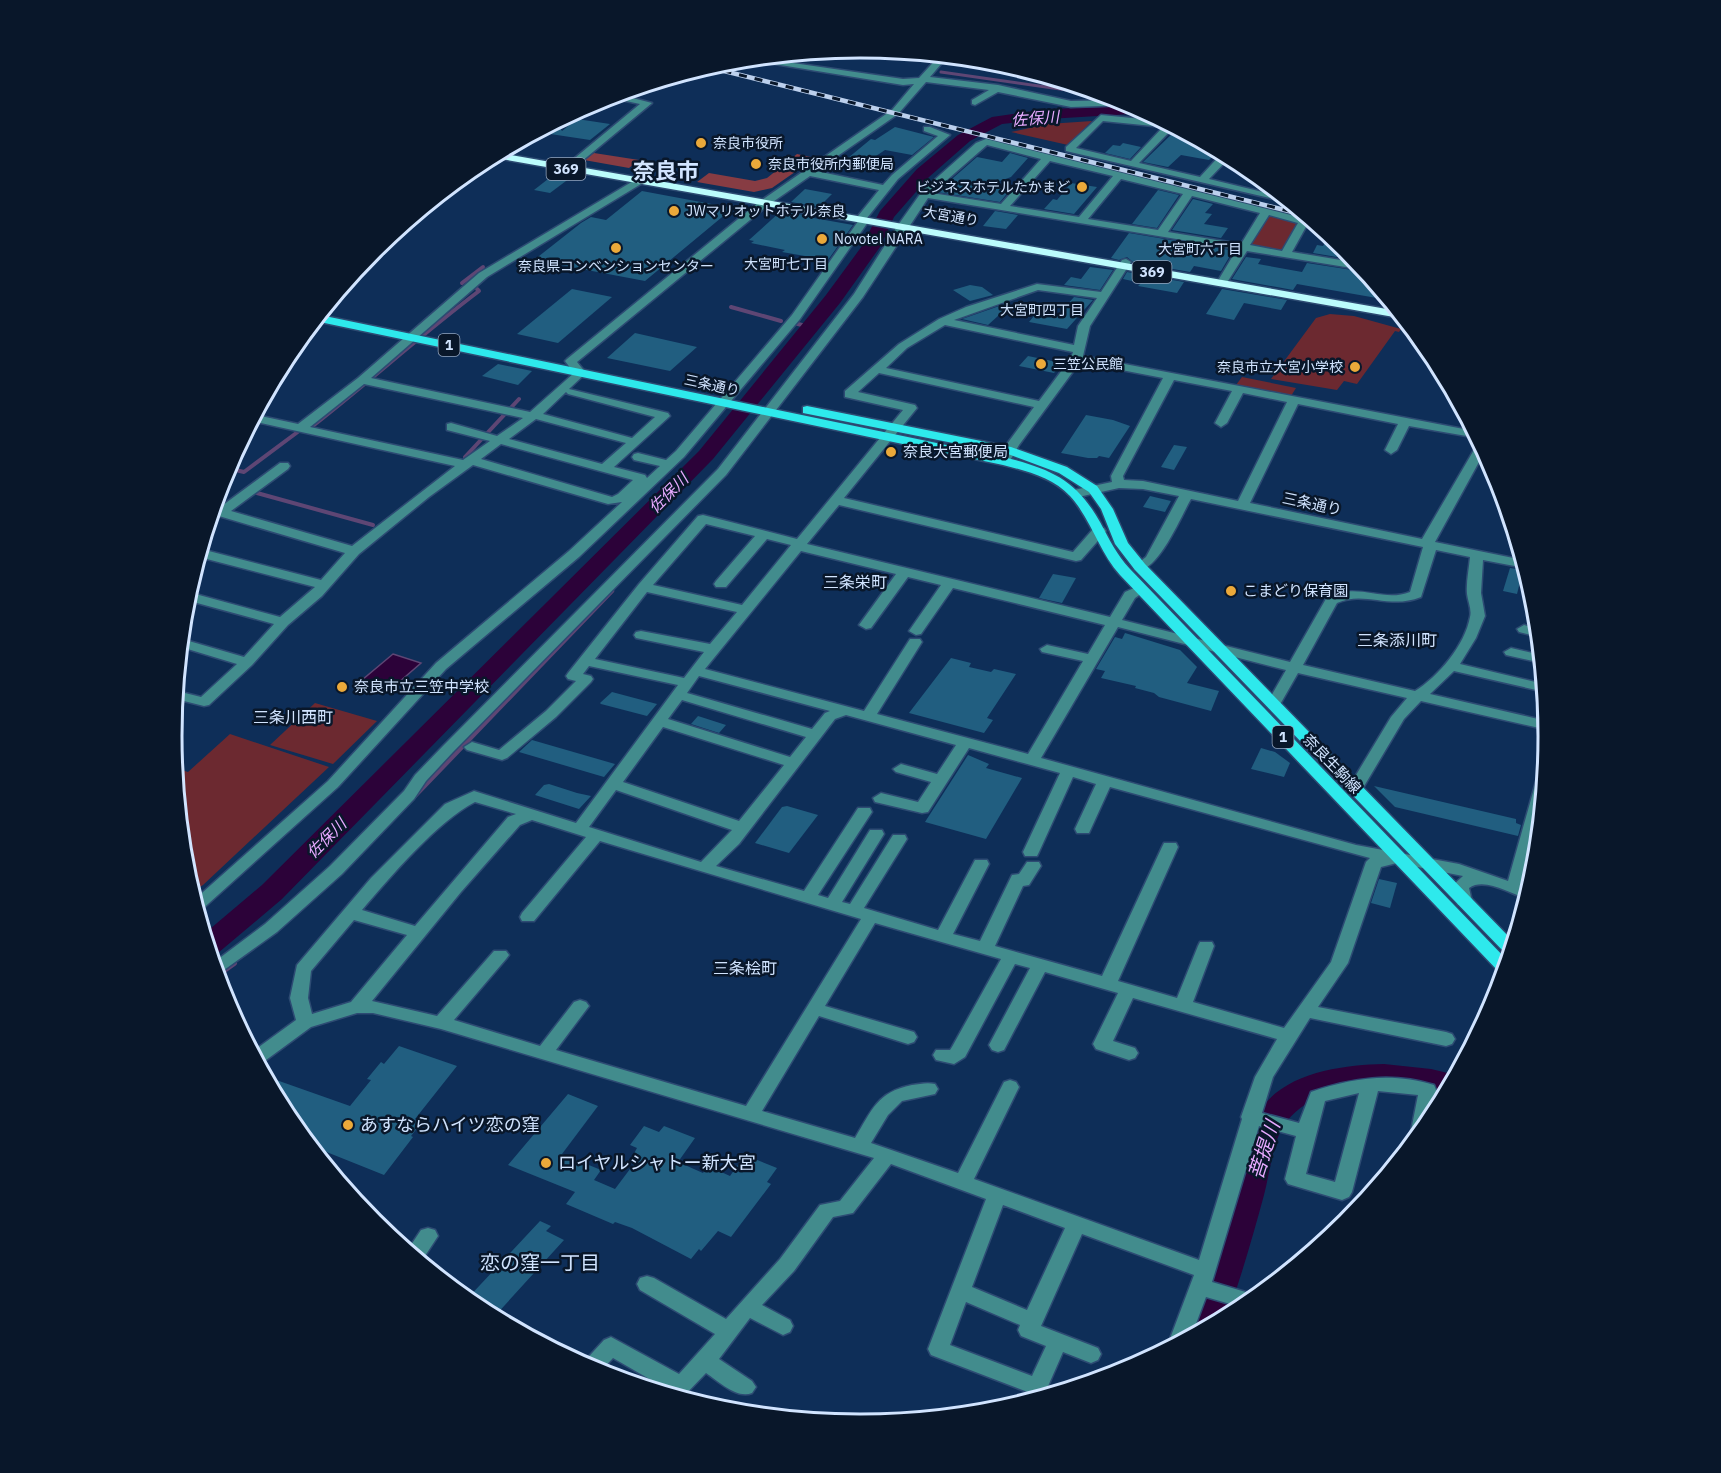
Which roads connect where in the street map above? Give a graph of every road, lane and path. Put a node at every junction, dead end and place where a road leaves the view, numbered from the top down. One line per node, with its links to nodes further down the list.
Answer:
1 (778, 63): 3 (street)
2 (938, 63): 3 (street)
3 (923, 80): 4 (street); 21 (street)
4 (998, 88): 6 (street); 8 (street)
5 (629, 100): 20 (street)
6 (975, 102)
7 (1105, 104): 8 (street)
8 (1095, 105): 9 (street)
9 (1101, 117): 10 (street); 11 (street); 12 (street); 19 (street)
10 (1136, 117)
11 (1088, 118)
12 (1147, 122)
13 (927, 129): 25 (street)
14 (1165, 131): 19 (street)
15 (513, 154): 20 (highway, 大宮通り / 369)
16 (507, 158): 20 (highway, 大宮通り / 369)
17 (1047, 158): 22 (street); 28 (street); 30 (street)
18 (1220, 162): 24 (street)
19 (1132, 165): 24 (street)
20 (570, 167): 23 (highway, 大宮通り / 369); 29 (highway, 大宮通り / 369)
21 (808, 173): 25 (street); 29 (street)
22 (1119, 175): 26 (street); 33 (street)
23 (638, 182): 29 (highway, 大宮通り / 369); 49 (street)
24 (1202, 182): 27 (street)
25 (885, 188): 32 (street)
26 (1189, 193): 31 (street); 37 (street)
27 (1266, 194)
28 (926, 195): 30 (street); 36 (street)
29 (767, 202): 32 (highway, 大宮通り / 369); 51 (street)
30 (1003, 207): 33 (street)
31 (1265, 213): 34 (street); 38 (street)
32 (865, 219): 36 (highway, 大宮通り / 369); 58 (street)
33 (1081, 220): 37 (street)
34 (1301, 221)
35 (1303, 223): 39 (street)
36 (901, 226): 40 (highway, 大宮通り / 369); 61 (street)
37 (1161, 234): 38 (street)
38 (1243, 248): 39 (street); 42 (street)
39 (1285, 255): 41 (street)
40 (1124, 264): 42 (highway, 大宮通り / 369); 43 (street); 46 (highway, 大宮通り / 369)
41 (1347, 265)
42 (1224, 279): 44 (highway, 大宮通り / 369)
43 (1103, 296): 48 (street); 50 (street)
44 (1384, 307)
45 (332, 312): 49 (main road, 三条通り / 1)
46 (1390, 314)
47 (327, 319): 49 (main road, 三条通り / 1)
48 (943, 321): 50 (street); 52 (street)
49 (413, 334): 51 (main road, 三条通り / 1); 53 (main road, 三条通り / 1); 55 (street)
50 (1078, 354): 54 (street); 60 (street)
51 (571, 361): 53 (street); 58 (main road, 三条通り / 1)
52 (876, 369): 60 (street); 68 (street)
53 (580, 373): 58 (main road, 三条通り / 1); 62 (street)
54 (1170, 375): 56 (street); 80 (street)
55 (362, 380): 62 (street); 67 (street)
56 (1239, 388): 59 (street); 65 (street)
57 (572, 392): 71 (street)
58 (729, 399): 61 (main road, 三条通り / 1); 77 (street)
59 (1294, 399): 64 (street); 85 (street)
60 (1042, 405): 74 (street)
61 (770, 408): 68 (main road, 三条通り / 1); 175 (street)
62 (533, 416): 70 (street); 71 (street)
63 (261, 420): 67 (street)
64 (1405, 421): 69 (street); 72 (street)
65 (1221, 423)
66 (451, 427): 70 (street)
67 (301, 428): 76 (street)
68 (890, 432): 74 (main road, 三条通り / 1); 84 (street)
69 (1467, 433)
70 (501, 440): 76 (street); 79 (street)
71 (635, 442): 79 (street)
72 (1390, 450)
73 (1477, 455): 91 (street)
74 (1008, 456): 81 (main road, 三条通り / 1); 82 (main road, 三条通り / 1)
75 (638, 458): 77 (street)
76 (470, 463): 79 (street); 92 (street)
77 (669, 465): 161 (street)
78 (284, 466): 86 (street)
79 (605, 468)
80 (1119, 484): 81 (street, 三条通り); 83 (street, 三条通り)
81 (1093, 489): 82 (street, 三条通り); 96 (main road, 奈良生駒線 / 1)
82 (1074, 494): 88 (main road, 奈良生駒線 / 1)
83 (1187, 494): 85 (street, 三条通り); 96 (street)
84 (836, 500): 88 (street); 90 (street)
85 (1242, 506): 91 (street, 三条通り)
86 (222, 508)
87 (221, 512): 92 (street)
88 (1099, 531): 102 (main road, 奈良生駒線 / 1)
89 (764, 534): 90 (street); 99 (street); 101 (street)
90 (798, 544): 97 (street); 104 (street)
91 (1428, 545): 94 (street, 三条通り); 121 (street)
92 (354, 551): 100 (street)
93 (208, 555): 100 (street)
94 (1477, 555): 95 (street, 三条通り); 122 (street)
95 (1515, 562)
96 (1140, 567): 113 (main road, 奈良生駒線 / 1)
97 (905, 572): 98 (street); 107 (street)
98 (950, 582): 106 (street); 130 (street)
99 (721, 584)
100 (324, 585): 105 (street)
101 (644, 587): 104 (street); 119 (street)
102 (1142, 589): 106 (street); 111 (main road, 奈良生駒線 / 1)
103 (197, 599): 105 (street)
104 (746, 610): 114 (street)
105 (283, 622): 120 (street)
106 (1114, 622): 111 (street); 118 (street)
107 (866, 625)
108 (1524, 629): 109 (street)
109 (1530, 631)
110 (641, 635): 114 (street)
111 (1191, 640): 113 (street); 154 (main road, 奈良生駒線 / 1)
112 (189, 645): 120 (street)
113 (1216, 647): 121 (street); 128 (main road, 奈良生駒線 / 1)
114 (713, 649): 123 (street)
115 (1047, 649): 118 (street)
116 (1511, 652): 117 (street)
117 (1534, 657)
118 (1092, 659): 136 (street)
119 (586, 661): 125 (street); 135 (street)
120 (247, 662): 127 (street)
121 (1295, 666): 126 (street); 128 (street)
122 (1451, 666): 124 (street); 126 (street)
123 (696, 671): 125 (street); 129 (street)
124 (1536, 686)
125 (683, 689): 131 (street); 133 (street)
126 (1418, 695): 132 (street); 143 (street)
127 (184, 697)
128 (1273, 705): 143 (main road, 奈良生駒線 / 1)
129 (844, 711): 130 (street); 133 (street)
130 (868, 716): 134 (street)
131 (660, 721): 137 (street); 142 (street)
132 (1538, 724)
133 (816, 735): 137 (street)
134 (965, 742): 136 (street); 140 (street)
135 (472, 747)
136 (1032, 760): 139 (street)
137 (794, 763): 147 (street)
138 (901, 769): 140 (street)
139 (1069, 770): 141 (street); 171 (street)
140 (941, 780): 144 (street)
141 (1105, 781): 148 (street); 154 (street)
142 (614, 784): 147 (street); 149 (street)
143 (1355, 790): 155 (main road, 奈良生駒線 / 1)
144 (881, 798)
145 (864, 812): 160 (street)
146 (531, 814): 149 (street); 164 (street); 167 (street)
147 (742, 828): 157 (street)
148 (1083, 829)
149 (579, 830): 151 (street)
150 (876, 834): 163 (street)
151 (597, 835): 157 (street); 166 (street)
152 (899, 839): 165 (street)
153 (1170, 847): 177 (street)
154 (1400, 858): 155 (street); 174 (main road, 奈良生駒線 / 1); 183 (street)
155 (1425, 862): 158 (street); 162 (main road, 奈良生駒線 / 1)
156 (981, 864): 168 (street)
157 (705, 868): 160 (street)
158 (1486, 878): 159 (street); 162 (street)
159 (1520, 892)
160 (808, 898): 163 (street)
161 (203, 901)
162 (1464, 901): 169 (main road, 奈良生駒線 / 1)
163 (832, 905): 165 (street)
164 (352, 913): 167 (street); 184 (street)
165 (862, 914): 168 (street); 182 (street)
166 (528, 917)
167 (419, 933): 181 (street)
168 (943, 938): 171 (street)
169 (1506, 944)
170 (1206, 946): 179 (street)
171 (985, 948): 173 (street)
172 (500, 956): 185 (street)
173 (1011, 956): 176 (street); 193 (street)
174 (1500, 962)
175 (222, 965)
176 (1040, 965): 177 (street); 189 (street)
177 (1108, 983): 178 (street)
178 (1129, 989): 179 (street); 190 (street)
179 (1183, 1005): 186 (street)
180 (580, 1006): 192 (street)
181 (357, 1007): 184 (street); 185 (street)
182 (814, 1009): 187 (street); 197 (street)
183 (1306, 1011): 186 (street); 188 (street)
184 (305, 1022): 191 (street)
185 (441, 1023): 192 (street)
186 (1288, 1036): 199 (street)
187 (908, 1037)
188 (1446, 1039)
189 (998, 1045)
190 (1129, 1053)
191 (261, 1054)
192 (543, 1054): 197 (street)
193 (942, 1055)
194 (1366, 1084): 198 (street); 200 (street); 200 (street)
195 (1010, 1087): 203 (street)
196 (929, 1089): 201 (street)
197 (751, 1113): 201 (street)
198 (1423, 1114)
199 (1254, 1118): 200 (street); 208 (street)
200 (1306, 1132)
201 (859, 1147): 202 (street)
202 (887, 1155): 203 (street); 212 (street)
203 (963, 1182): 204 (street)
204 (997, 1195): 205 (street); 210 (street)
205 (1077, 1224): 208 (street); 213 (street)
206 (428, 1236): 207 (street)
207 (418, 1250)
208 (1205, 1283): 211 (street); 216 (street)
209 (647, 1284): 215 (street)
210 (960, 1291): 213 (street); 217 (street)
211 (1239, 1298)
212 (747, 1307): 214 (street); 215 (street)
213 (1033, 1321): 217 (street)
214 (783, 1326)
215 (728, 1331): 220 (street)
216 (1183, 1333)
217 (1058, 1341): 218 (street)
218 (1091, 1354)
219 (597, 1361): 221 (street)
220 (704, 1361): 222 (street); 223 (street)
221 (670, 1387)
222 (745, 1387)
223 (678, 1389)

